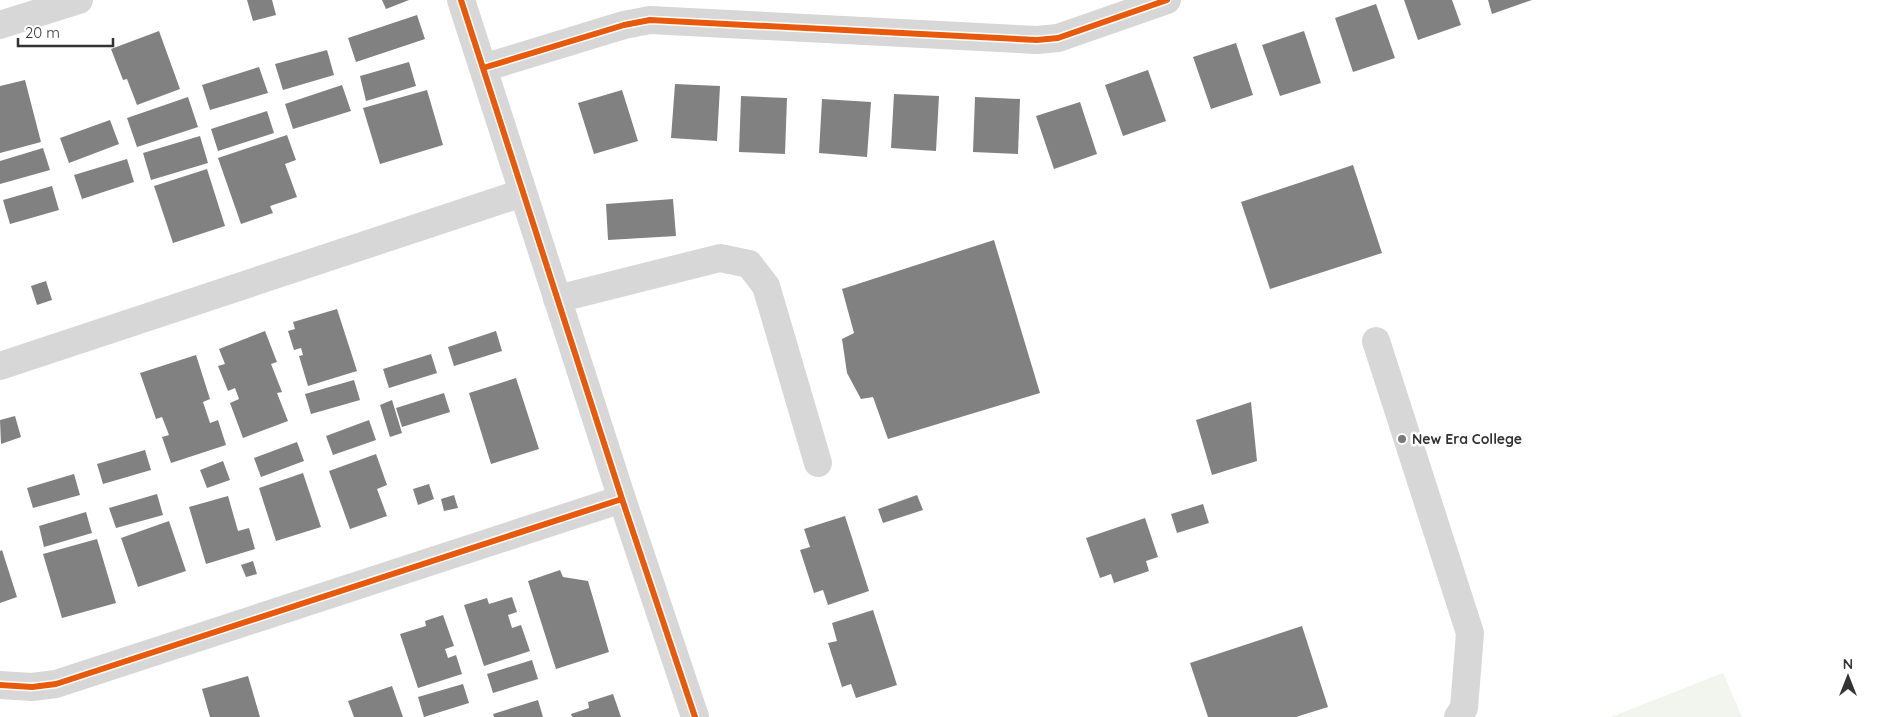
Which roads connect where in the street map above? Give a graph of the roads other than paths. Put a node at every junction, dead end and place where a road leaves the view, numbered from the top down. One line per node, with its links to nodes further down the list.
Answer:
1 (79, 0): 4 (street)
2 (461, 0): 5 (street)
3 (1167, 0): 5 (street)
4 (0, 25)
5 (483, 68): 6 (street)
6 (522, 193): 7 (street); 9 (street)
7 (557, 299): 10 (street); 11 (street)
8 (1376, 341): 14 (street)
9 (0, 366)
10 (818, 463)
11 (622, 499): 12 (street); 13 (street)
12 (0, 684)
13 (695, 717)
14 (1458, 717)

